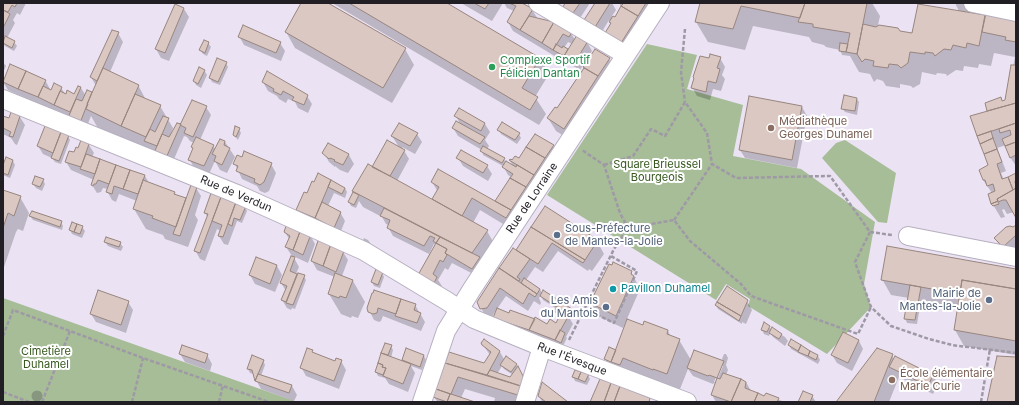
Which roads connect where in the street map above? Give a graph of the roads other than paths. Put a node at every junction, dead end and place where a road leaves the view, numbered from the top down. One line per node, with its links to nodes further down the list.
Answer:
1 (538, 3): 5 (street)
2 (660, 3): 5 (street, Rue de Lorraine)
3 (972, 3): 4 (street)
4 (1016, 12)
5 (626, 55): 9 (street, Rue de Lorraine)
6 (3, 99): 9 (street, Rue de Verdun)
7 (908, 236): 8 (street)
8 (1016, 257)
9 (460, 310): 10 (street, Rue l'Évesque); 11 (street, Rue de Lorraine)
10 (542, 347): 12 (street); 13 (street, Rue l'Évesque)
11 (422, 402)
12 (525, 402)
13 (687, 402)

